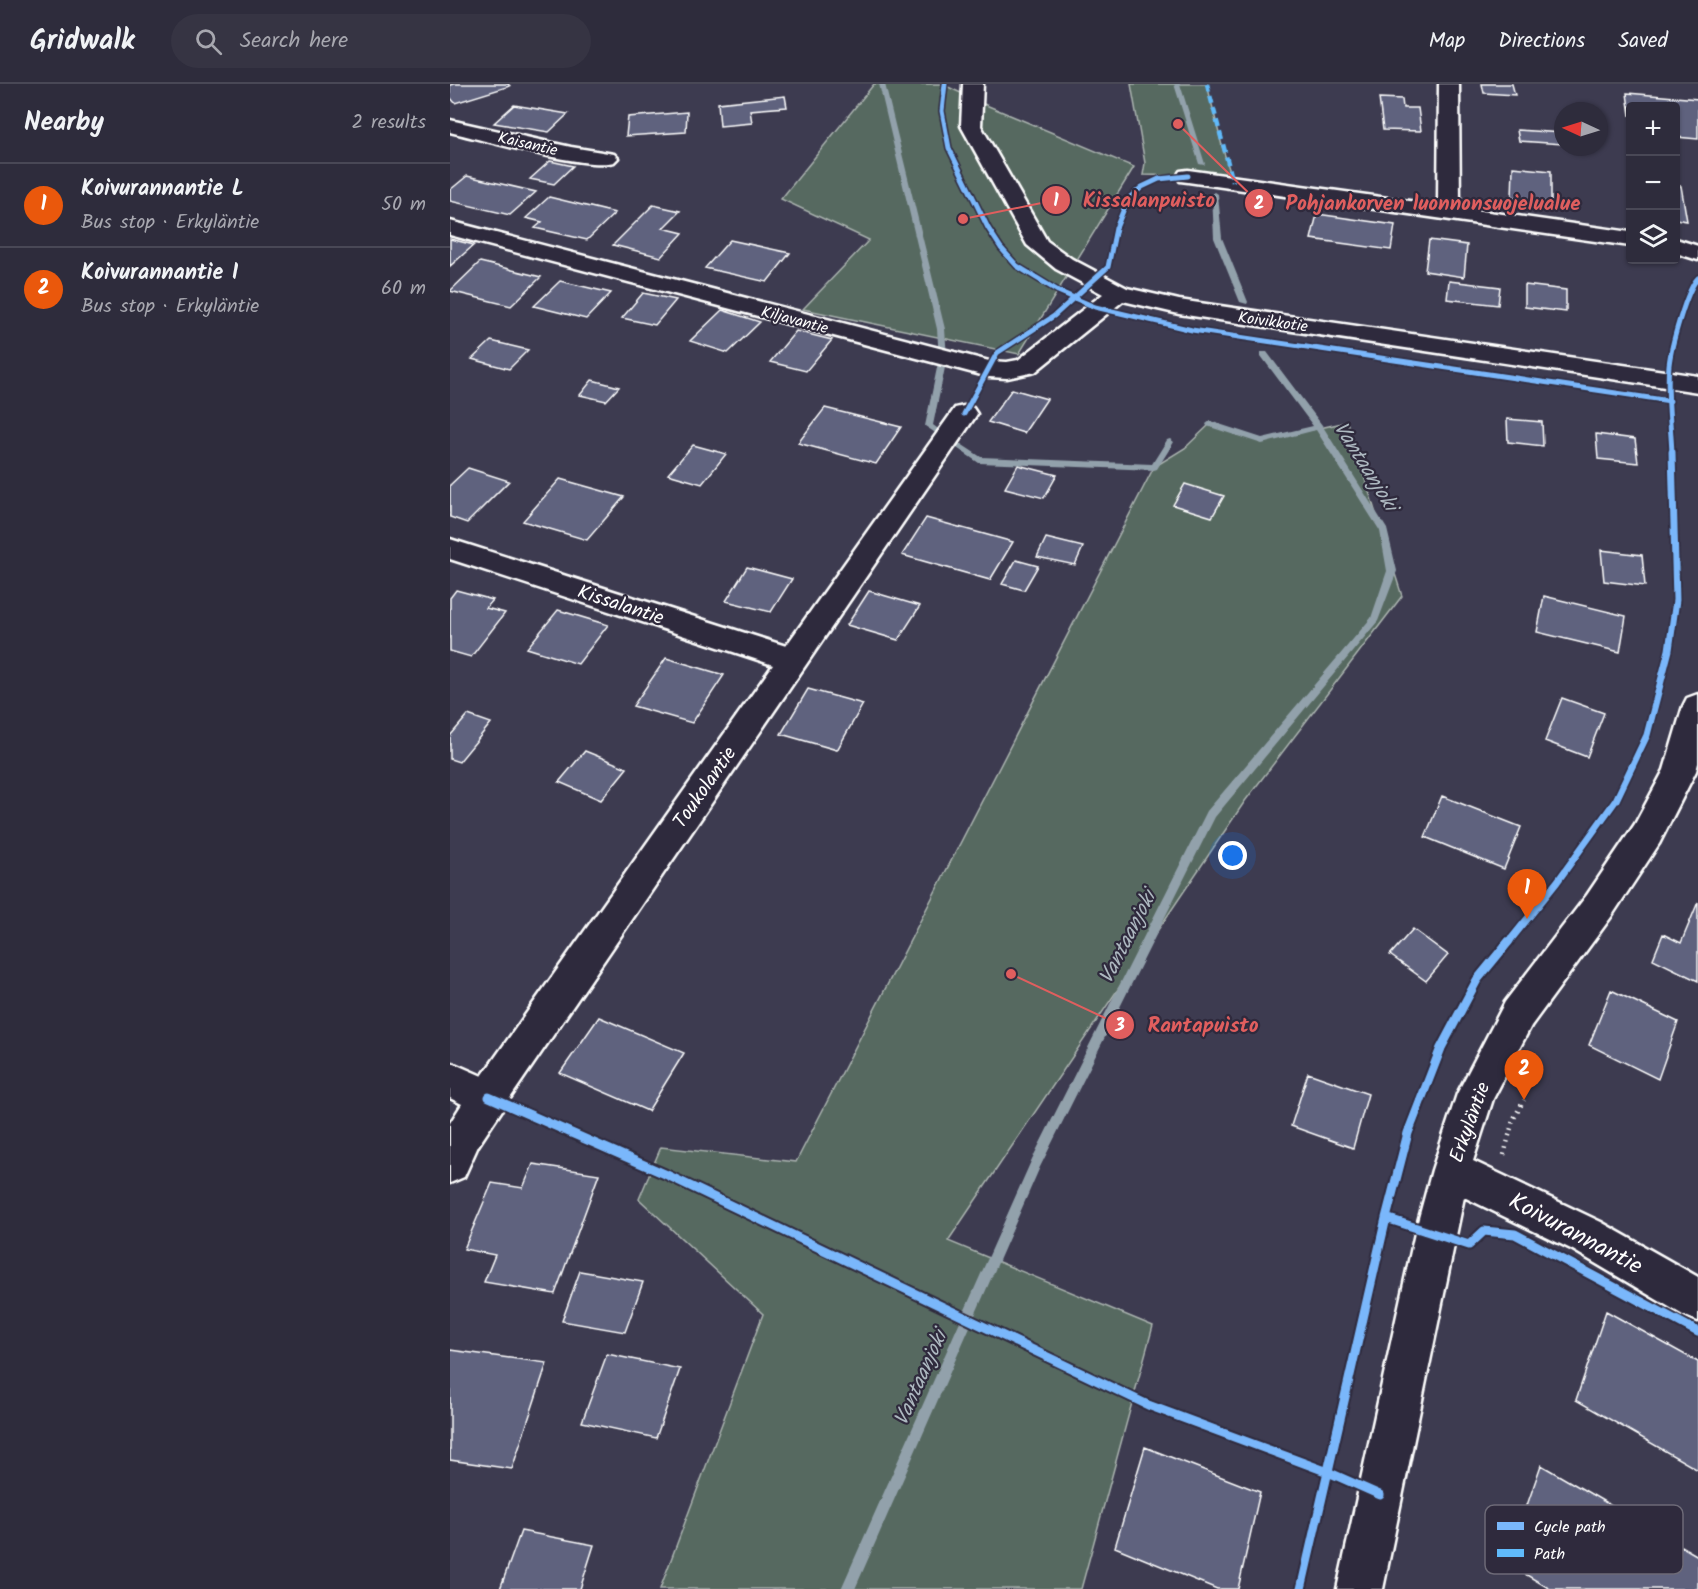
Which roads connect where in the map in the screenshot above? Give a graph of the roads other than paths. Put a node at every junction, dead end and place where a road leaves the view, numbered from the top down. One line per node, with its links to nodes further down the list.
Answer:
1 (973, 84): 11 (street, Koivikkotie)
2 (1449, 84): 6 (street)
3 (450, 126): 4 (street, Kaisantie)
4 (606, 158)
5 (1188, 176): 6 (street)
6 (1449, 212): 8 (street)
7 (450, 228): 11 (street, Kiljavantie)
8 (1626, 238)
9 (1680, 247): 10 (street)
10 (1698, 253)
11 (1119, 293): 12 (street, Koivikkotie)
12 (1698, 384)
13 (964, 414): 15 (street, Toukolantie)
14 (450, 549): 15 (street, Kissalantie)
15 (793, 660): 18 (street, Toukolantie)
16 (1698, 706): 20 (street, Erkyläntie)
17 (450, 1080): 18 (street)
18 (489, 1097): 19 (street, Toukolantie)
19 (450, 1164)
20 (1451, 1170): 21 (street, Koivurannantie); 22 (street, Erkyläntie)
21 (1698, 1300)
22 (1360, 1589)

